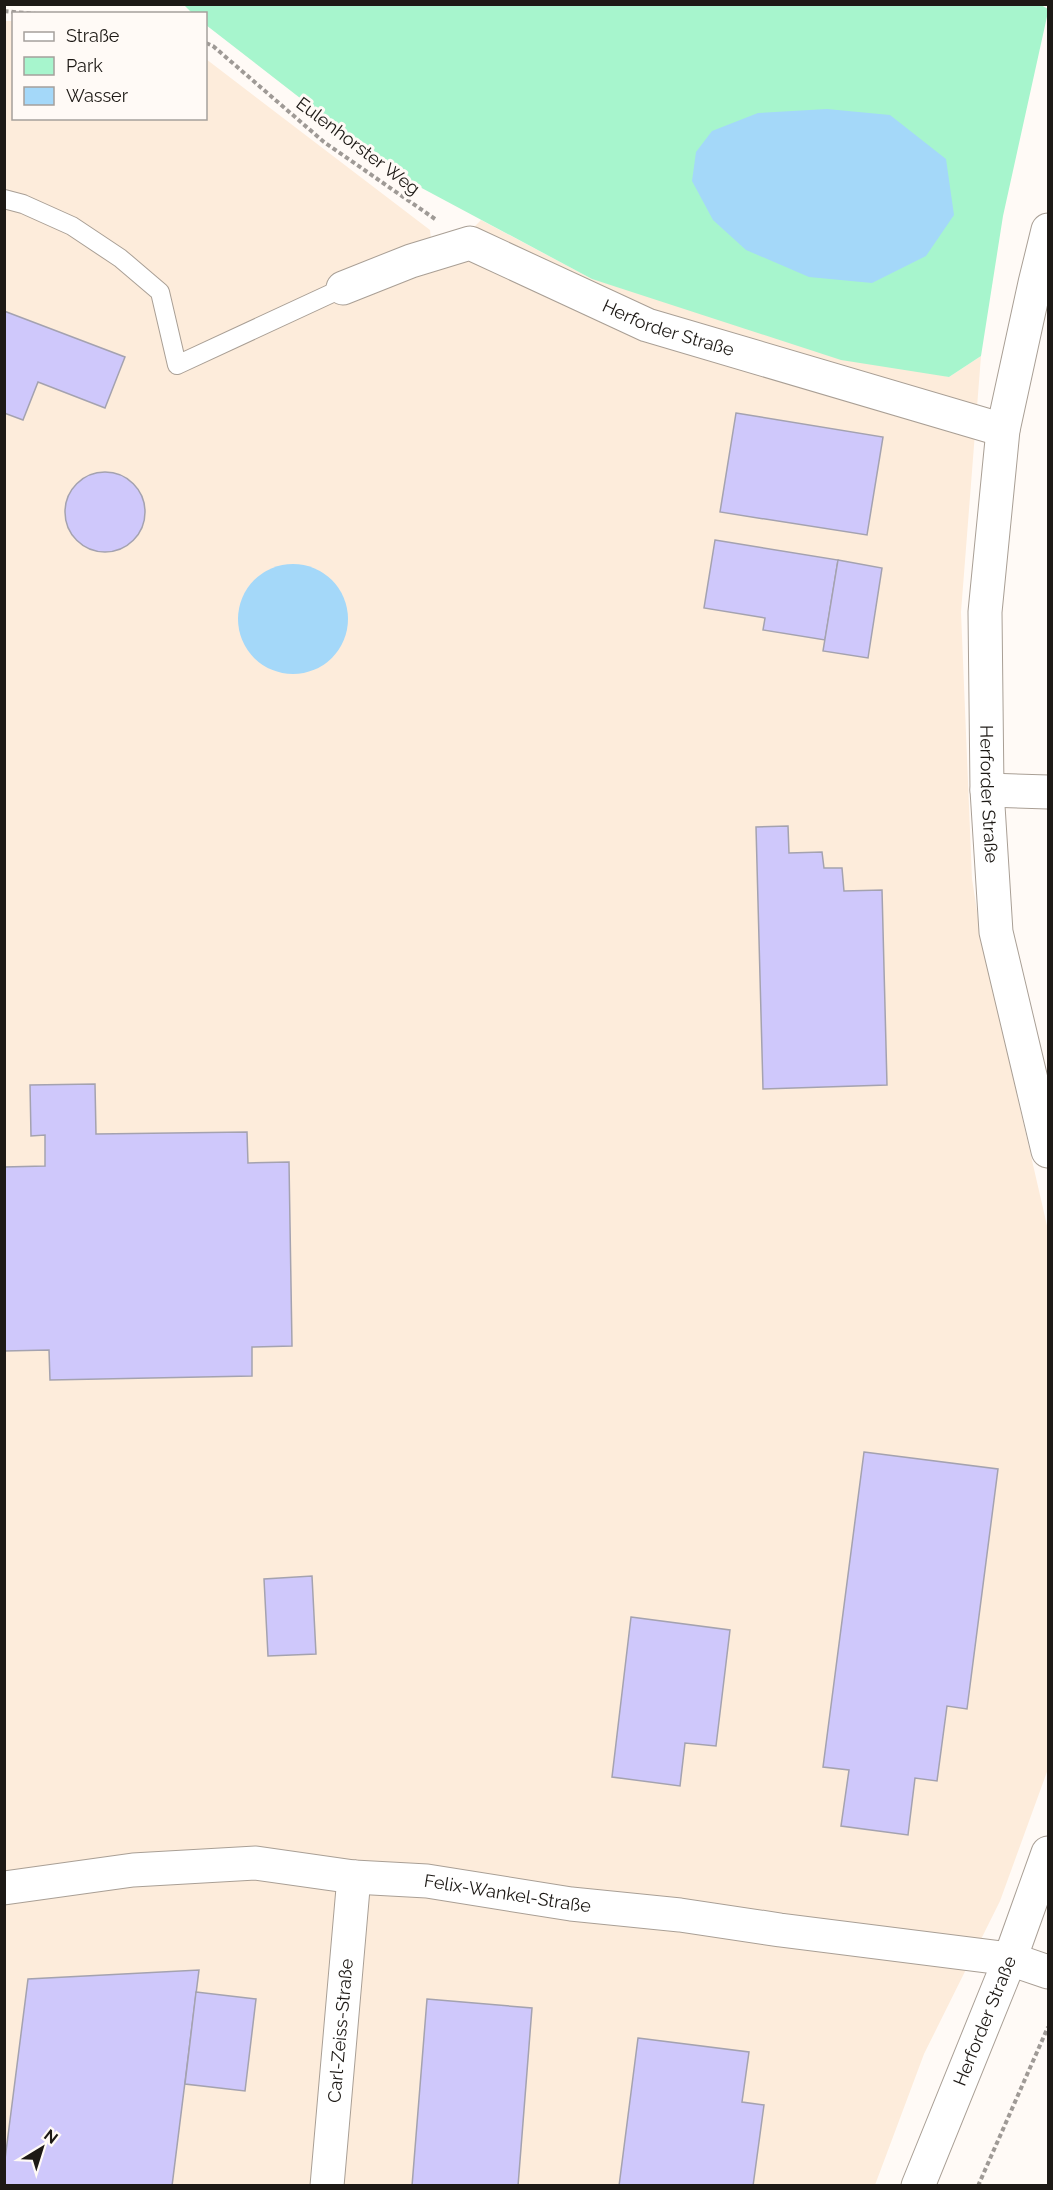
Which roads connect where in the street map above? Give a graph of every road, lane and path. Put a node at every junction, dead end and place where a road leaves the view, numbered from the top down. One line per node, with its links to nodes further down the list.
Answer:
1 (207, 43): 4 (path, Eulenhorster Weg)
2 (4, 199): 5 (lane)
3 (1048, 230): 6 (street, Herforder Straße)
4 (470, 243): 5 (street); 6 (street, Herforder Straße)
5 (343, 288)
6 (1003, 430): 7 (street, Herforder Straße)
7 (987, 790): 8 (street); 9 (street, Herforder Straße)
8 (1048, 792)
9 (1048, 1151)
10 (1048, 1853): 13 (street, Herforder Straße)
11 (354, 1877): 12 (street, Felix-Wankel-Straße); 13 (street, Felix-Wankel-Straße); 16 (street, Carl-Zeiss-Straße)
12 (4, 1888)
13 (1010, 1959): 14 (street, Felix-Wankel-Straße); 17 (street, Herforder Straße)
14 (1048, 1972)
15 (1048, 2027): 18 (path)
16 (327, 2186)
17 (918, 2186)
18 (978, 2186)

